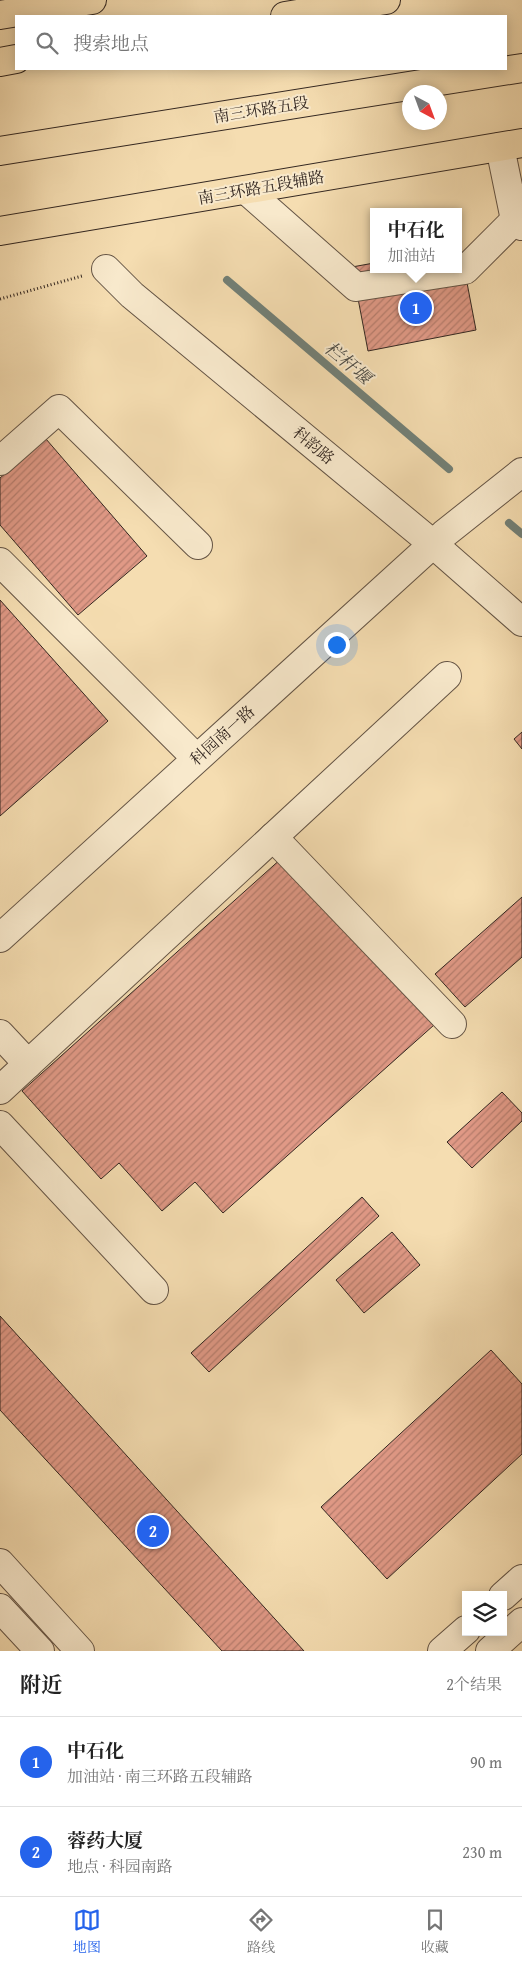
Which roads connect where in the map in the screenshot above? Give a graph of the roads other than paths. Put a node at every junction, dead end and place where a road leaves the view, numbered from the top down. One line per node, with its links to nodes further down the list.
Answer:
1 (92, 0): 3 (main road)
2 (386, 0): 5 (main road)
3 (56, 3): 4 (main road)
4 (0, 15)
5 (291, 15)
6 (15, 59): 7 (main road)
7 (0, 62)
8 (522, 68): 10 (main road, 南三环路五段)
9 (511, 145): 11 (main road, 南三环路五段辅路); 12 (street)
10 (0, 151)
11 (246, 190): 13 (main road, 南三环路五段辅路); 16 (street)
12 (518, 223): 15 (street)
13 (0, 230)
14 (106, 269): 19 (street, 科韵路)
15 (462, 270)
16 (446, 273)
17 (0, 460): 20 (street)
18 (522, 472): 19 (street, 科园南一路)
19 (439, 539): 22 (street, 科韵路); 24 (street, 科园南一路)
20 (198, 545)
21 (0, 562): 24 (street)
22 (522, 622)
23 (447, 676): 25 (street)
24 (196, 758): 26 (street, 科园南一路)
25 (273, 837): 27 (street); 29 (street)
26 (0, 938)
27 (452, 1024)
28 (0, 1034): 29 (street)
29 (28, 1064): 30 (street)
30 (0, 1090)
31 (0, 1125): 32 (street)
32 (154, 1290)
33 (0, 1563): 40 (street)
34 (522, 1579): 35 (street)
35 (507, 1592)
36 (0, 1608): 39 (street)
37 (522, 1622): 42 (street)
38 (462, 1634): 41 (street)
39 (40, 1651)
40 (80, 1651)
41 (442, 1651)
42 (490, 1651)

